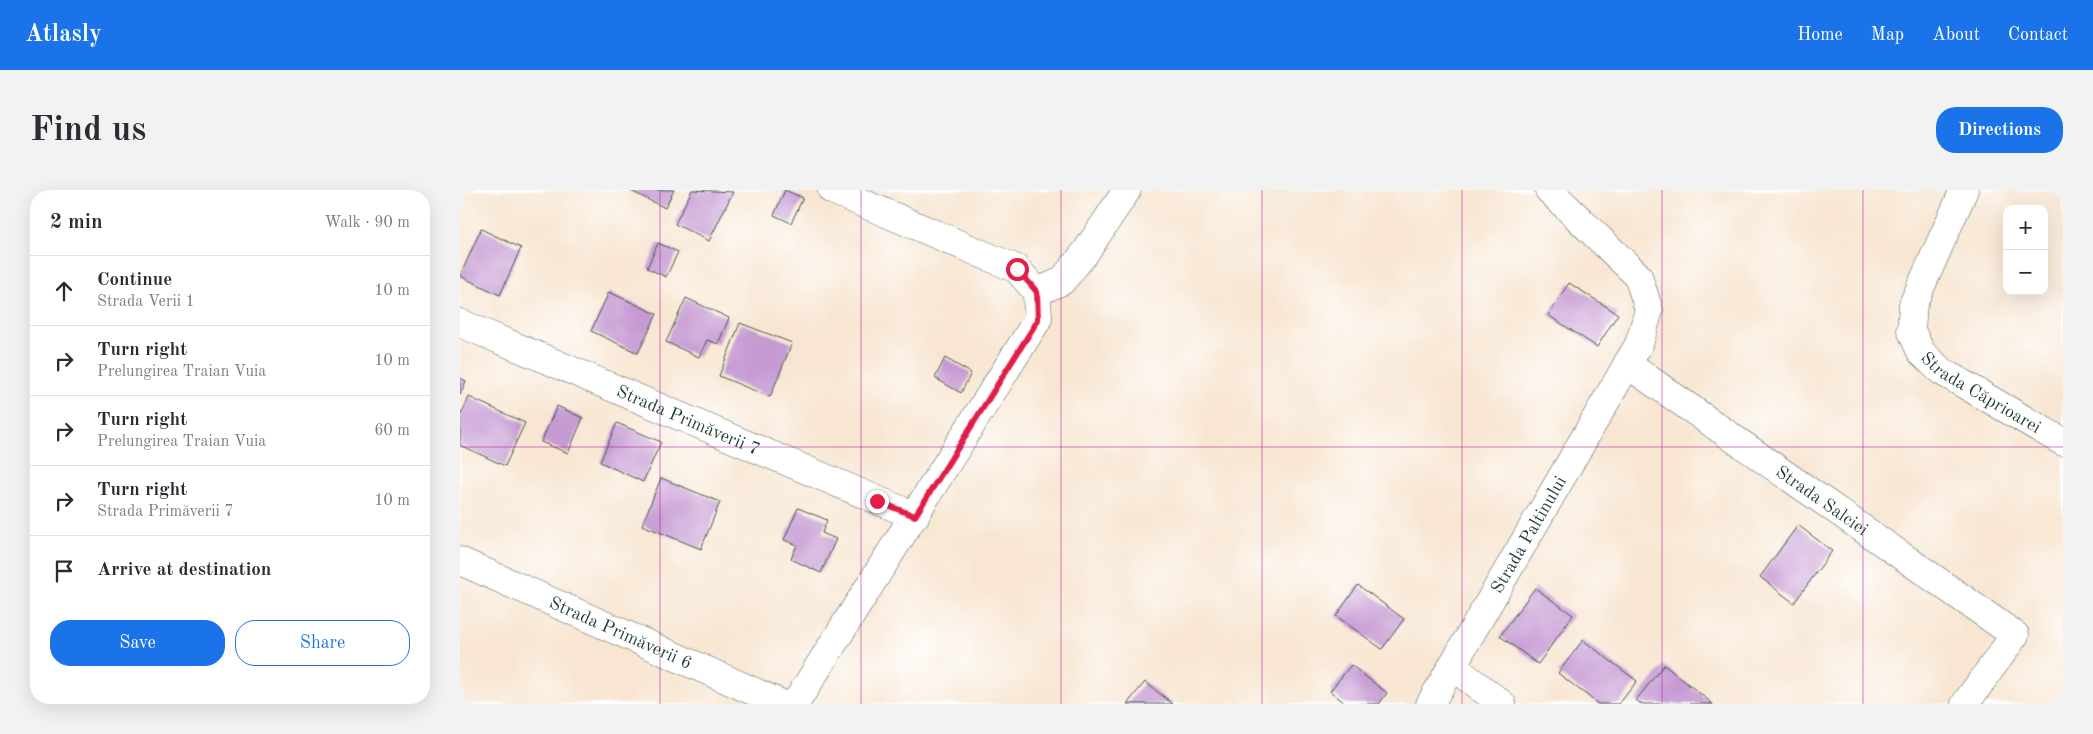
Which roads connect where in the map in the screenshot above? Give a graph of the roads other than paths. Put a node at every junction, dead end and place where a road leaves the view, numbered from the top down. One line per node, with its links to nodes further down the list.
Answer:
1 (832, 190): 4 (street)
2 (1127, 190): 6 (street)
3 (1964, 190): 9 (street, Strada Căprioarei)
4 (863, 196): 6 (street)
5 (1564, 196): 8 (street, Strada Paltinului)
6 (1037, 292): 11 (street)
7 (460, 322): 10 (street, Strada Primăverii 7)
8 (1627, 364): 14 (street, Strada Paltinului); 19 (street, Strada Salciei)
9 (2063, 442)
10 (877, 501): 11 (street, Strada Primăverii 7); 12 (street)
11 (915, 516): 12 (street)
12 (894, 549): 16 (street)
13 (460, 561): 15 (street, Strada Primăverii 6)
14 (1453, 667): 17 (street, Strada Paltinului); 18 (street)
15 (782, 704)
16 (795, 704)
17 (1430, 704)
18 (1502, 704)
19 (1965, 704)

